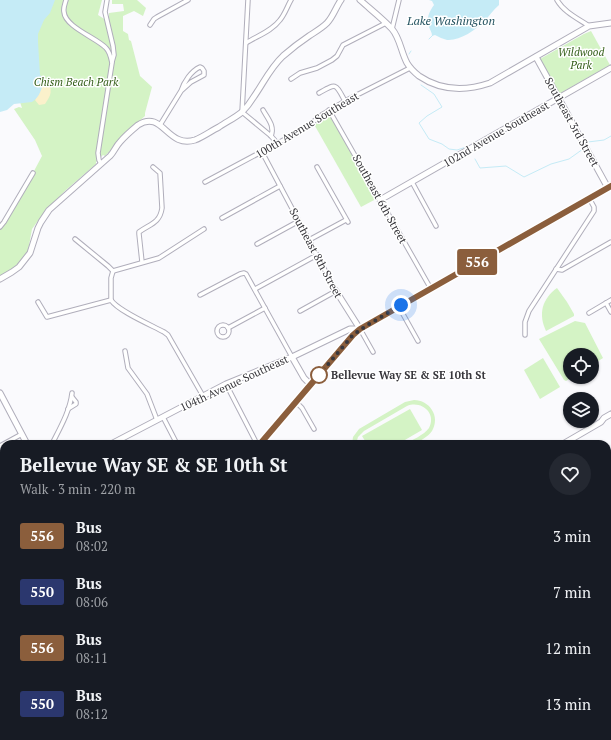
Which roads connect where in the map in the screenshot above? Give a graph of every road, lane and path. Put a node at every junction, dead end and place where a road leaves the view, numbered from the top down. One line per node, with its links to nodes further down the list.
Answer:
1 (66, 0): 17 (street)
2 (107, 0): 17 (street)
3 (188, 0): 12 (street)
4 (248, 0): 15 (street)
5 (291, 0): 15 (street)
6 (341, 0): 27 (street)
7 (360, 0): 11 (street)
8 (399, 0): 14 (street)
9 (557, 0): 13 (street)
10 (611, 23): 13 (street)
11 (386, 24): 14 (street); 20 (street)
12 (150, 25)
13 (589, 26): 16 (street)
14 (392, 29): 18 (street)
15 (246, 43): 27 (street)
16 (536, 56): 18 (street); 23 (street, Southeast 3rd Street)
17 (112, 63): 32 (street)
18 (410, 68): 24 (street, 100th Avenue Southeast)
19 (611, 68): 23 (street, 102nd Avenue Southeast)
20 (291, 79)
21 (181, 91): 21 (street); 28 (street)
22 (319, 93): 24 (street)
23 (559, 98): 37 (street, 102nd Avenue Southeast); 39 (street, Southeast 3rd Street)
24 (346, 101): 26 (street, 100th Avenue Southeast)
25 (264, 110): 29 (street)
26 (329, 110): 30 (street, 100th Avenue Southeast); 41 (street, Southeast 6th Street)
27 (242, 112): 28 (street); 29 (street)
28 (160, 125): 32 (street)
29 (271, 136): 30 (street)
30 (278, 144): 31 (street, 100th Avenue Southeast)
31 (262, 152): 36 (street, 100th Avenue Southeast); 38 (street, Southeast 8th Street)
32 (101, 164): 55 (street)
33 (317, 167): 48 (street)
34 (153, 168): 52 (street)
35 (33, 173): 45 (street)
36 (205, 182)
37 (412, 182): 41 (street, 102nd Avenue Southeast); 44 (street)
38 (280, 186): 42 (street); 43 (street, Southeast 8th Street)
39 (610, 187): 40 (main road)
40 (589, 198): 53 (street); 57 (main road)
41 (380, 200): 57 (street, Southeast 6th Street)
42 (222, 218)
43 (299, 221): 48 (street, Southeast 8th Street); 50 (street)
44 (436, 226)
45 (0, 227)
46 (204, 229): 52 (street)
47 (75, 239): 54 (street)
48 (309, 240): 51 (street, Southeast 8th Street)
49 (611, 242): 53 (street)
50 (257, 244)
51 (317, 255): 56 (street); 58 (street, Southeast 8th Street)
52 (142, 262): 54 (street)
53 (556, 270): 71 (street)
54 (113, 271): 60 (street)
55 (0, 279)
56 (255, 289): 59 (street); 65 (street)
57 (430, 289): 64 (main road)
58 (336, 291): 66 (street); 70 (street, Southeast 8th Street)
59 (200, 295)
60 (111, 300): 62 (street); 79 (street)
61 (611, 300): 63 (street)
62 (38, 302)
63 (606, 303): 67 (street); 68 (street)
64 (399, 307): 70 (main road); 72 (street)
65 (265, 308): 69 (street); 75 (street)
66 (300, 311)
67 (611, 312)
68 (589, 313)
69 (228, 328)
70 (360, 329): 74 (street, Southeast 8th Street); 75 (street, 104th Avenue Southeast); 77 (main road)
71 (525, 335)
72 (418, 341)
73 (125, 351): 85 (street)
74 (373, 352)
75 (292, 357): 76 (street, 104th Avenue Southeast); 77 (street)
76 (226, 384): 79 (street, 104th Avenue Southeast); 94 (street)
77 (311, 385): 80 (main road)
78 (0, 393): 88 (street)
79 (203, 396): 83 (street, 104th Avenue Southeast)
80 (296, 402): 87 (street); 95 (main road)
81 (68, 409): 81 (street); 91 (street)
82 (611, 414): 86 (street)
83 (163, 417): 85 (street, 104th Avenue Southeast); 93 (street)
84 (611, 418): 86 (street)
85 (157, 420): 92 (street, 104th Avenue Southeast)
86 (601, 422): 96 (street)
87 (314, 429)
88 (22, 434): 89 (street); 90 (street)
89 (11, 440)
90 (25, 440)
91 (54, 440)
92 (120, 440)
93 (175, 440)
94 (256, 440)
95 (262, 440)
96 (570, 440)
97 (323, 740): 98 (street)
98 (327, 740)

